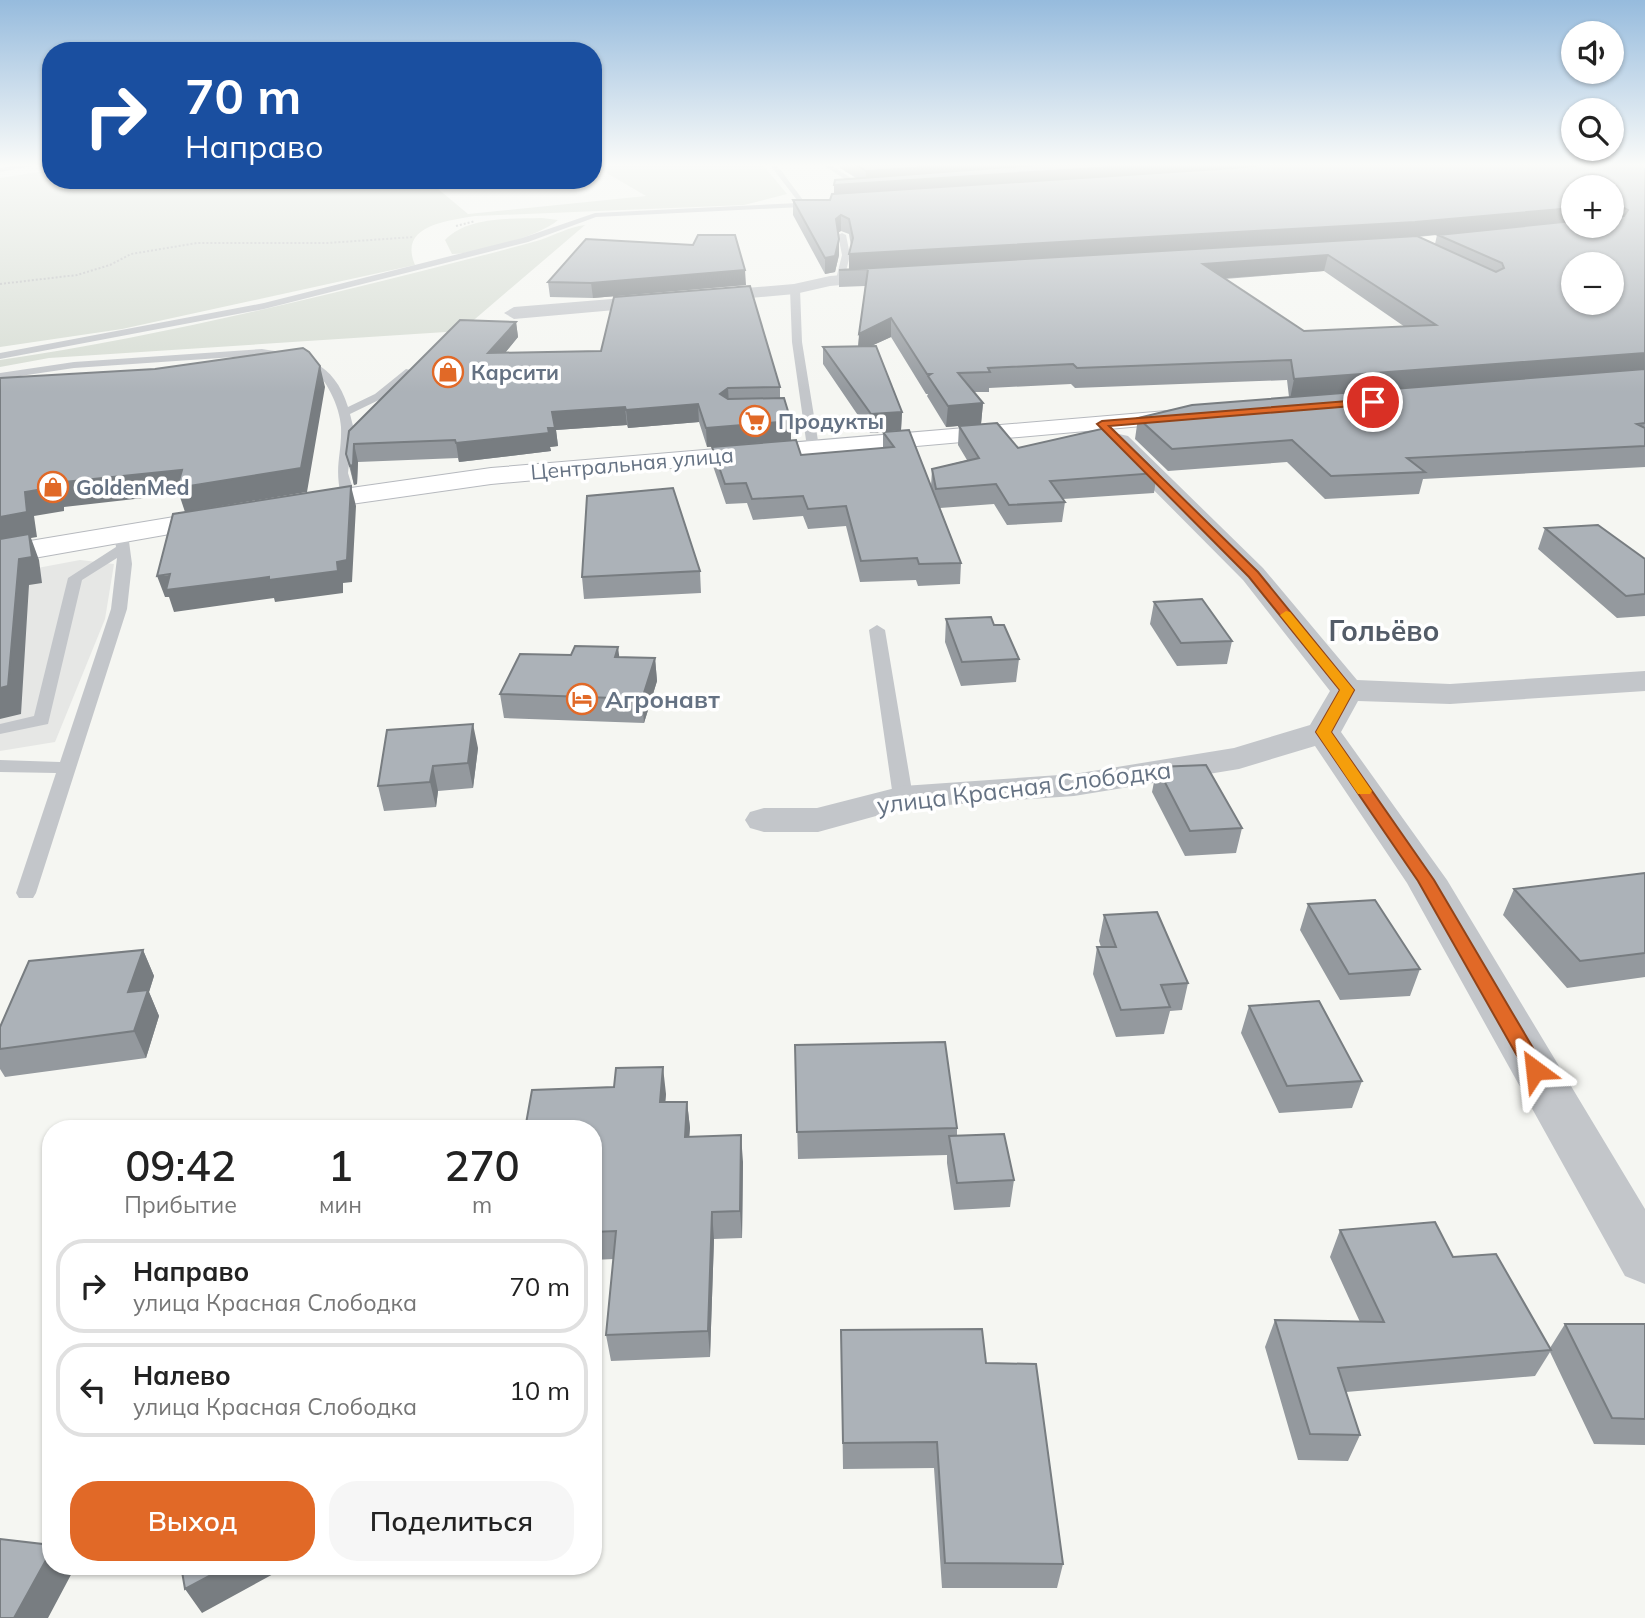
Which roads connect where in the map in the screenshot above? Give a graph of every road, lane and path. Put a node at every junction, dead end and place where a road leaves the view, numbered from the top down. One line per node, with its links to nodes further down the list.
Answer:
1 (359, 241): 6 (path)
2 (523, 241): 9 (lane)
3 (843, 241): 5 (lane)
4 (914, 275): 5 (street)
5 (840, 279): 7 (street)
6 (0, 284)
7 (795, 289): 8 (street); 15 (lane)
8 (514, 313)
9 (0, 356)
10 (417, 364): 12 (lane)
11 (0, 376): 12 (lane)
12 (343, 412): 16 (lane)
13 (1213, 415): 14 (main road, Центральная улица)
14 (1102, 424): 15 (main road, Центральная улица); 23 (street)
15 (813, 447): 16 (main road, Центральная улица)
16 (348, 496): 17 (main road, Центральная улица)
17 (281, 506)
18 (241, 513): 19 (main road)
19 (122, 541): 20 (main road); 24 (lane); 27 (lane)
20 (0, 555)
21 (877, 630): 28 (lane)
22 (1645, 681): 23 (street)
23 (1347, 690): 25 (street)
24 (0, 729)
25 (1323, 732): 28 (street, улица Красная Слободка); 31 (street)
26 (0, 766): 27 (lane)
27 (67, 768): 30 (lane)
28 (903, 797): 29 (street, улица Красная Слободка)
29 (764, 820)
30 (26, 894)
31 (1645, 1259)

